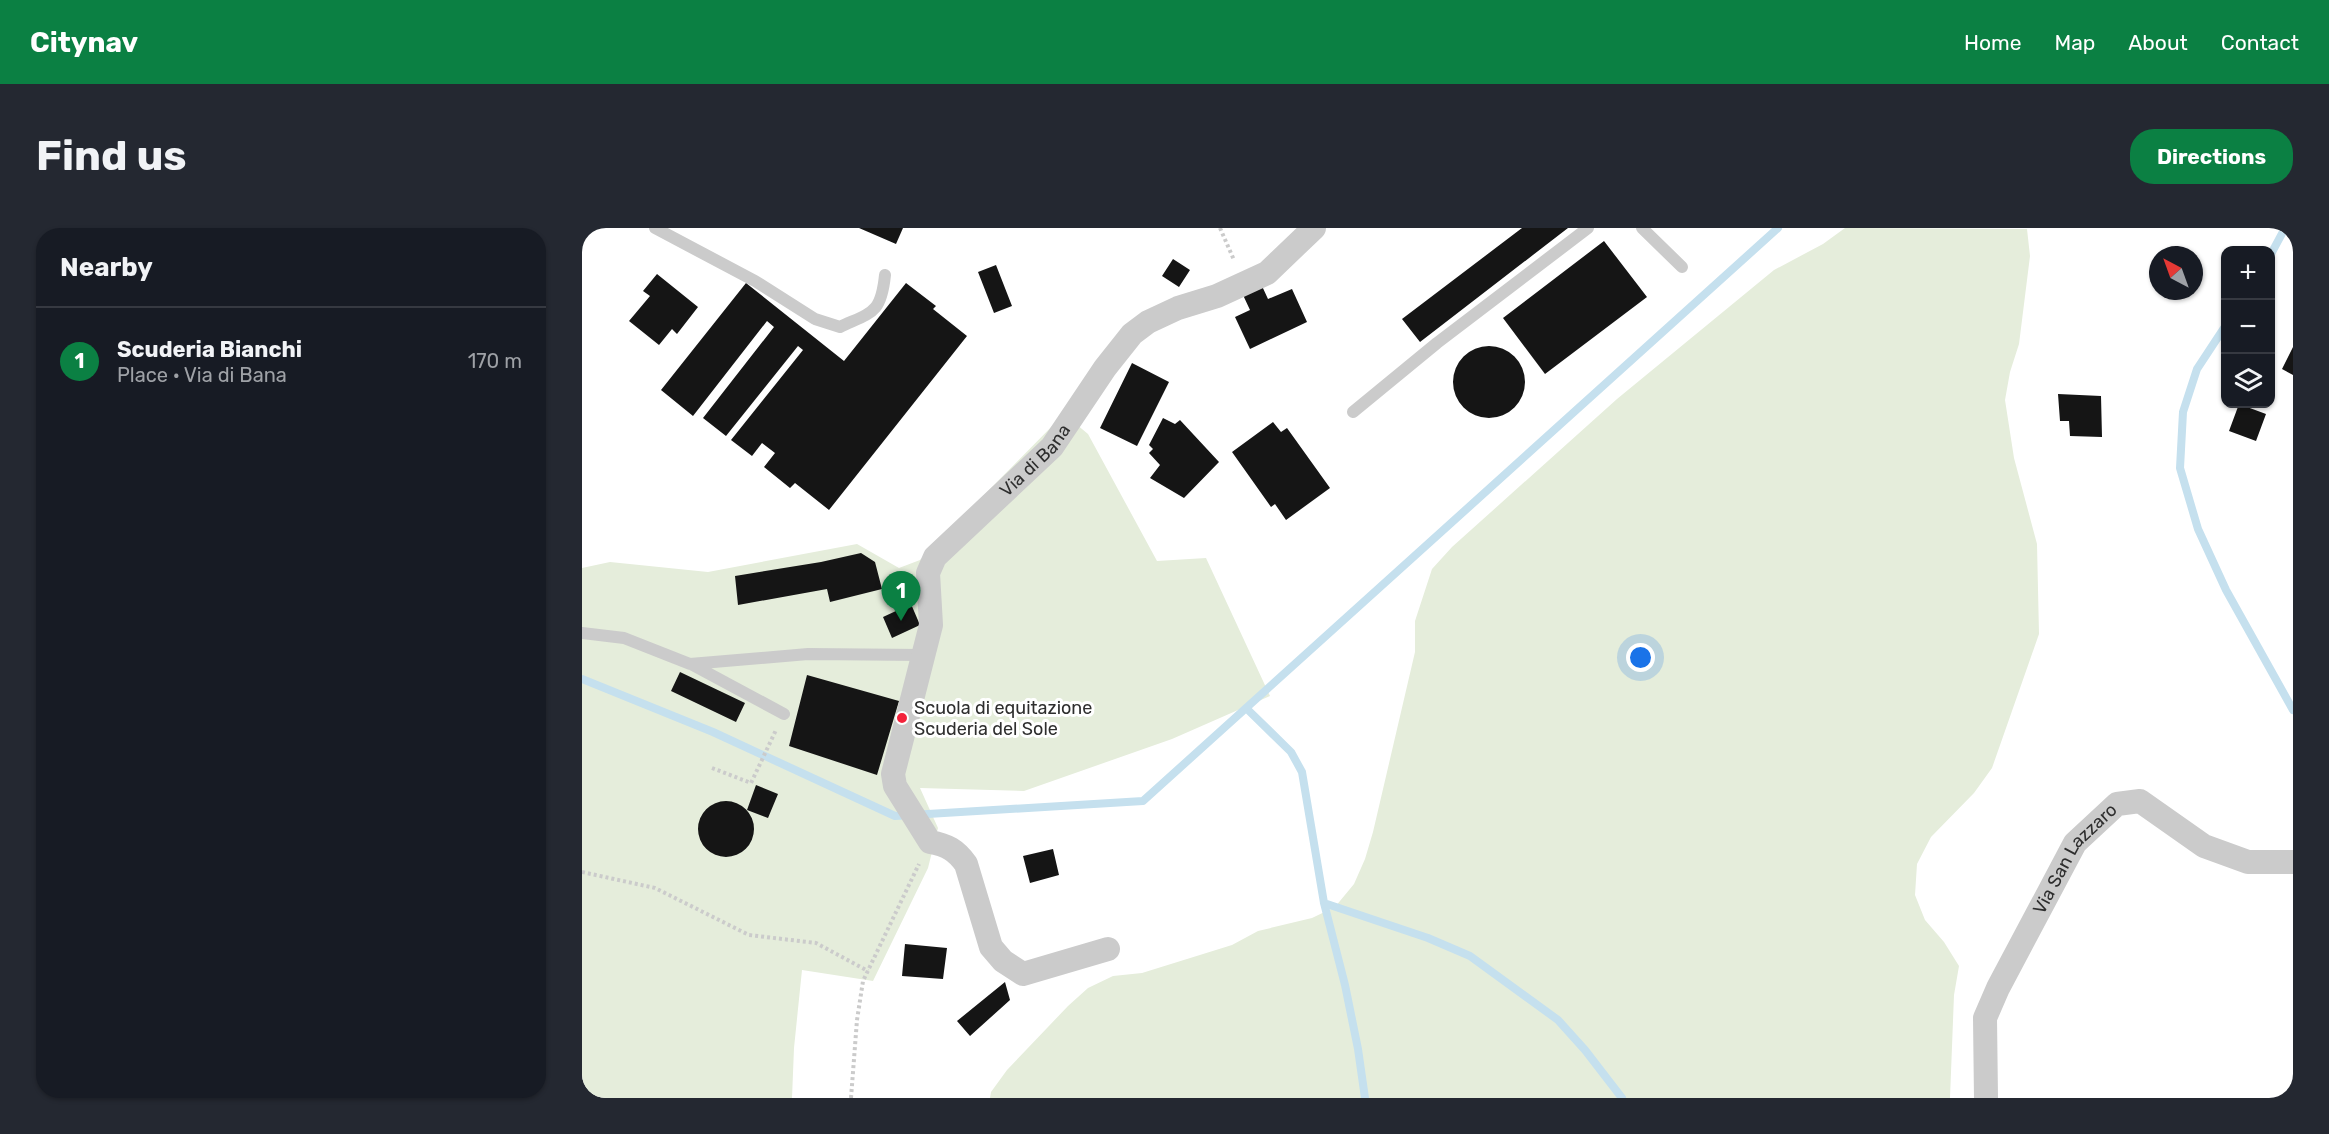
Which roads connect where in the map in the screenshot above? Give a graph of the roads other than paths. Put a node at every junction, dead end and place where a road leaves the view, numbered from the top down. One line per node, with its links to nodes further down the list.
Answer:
1 (655, 228): 6 (lane)
2 (1314, 228): 9 (street, Via di Bana)
3 (1588, 228): 7 (lane)
4 (1642, 228): 5 (lane)
5 (1682, 267)
6 (885, 276)
7 (1353, 412)
8 (582, 633): 10 (lane)
9 (923, 655): 10 (lane); 13 (street, Via di Bana)
10 (690, 664): 11 (lane)
11 (784, 714)
12 (2293, 862): 14 (street, Via San Lazzaro)
13 (1107, 949)
14 (1986, 1098)

